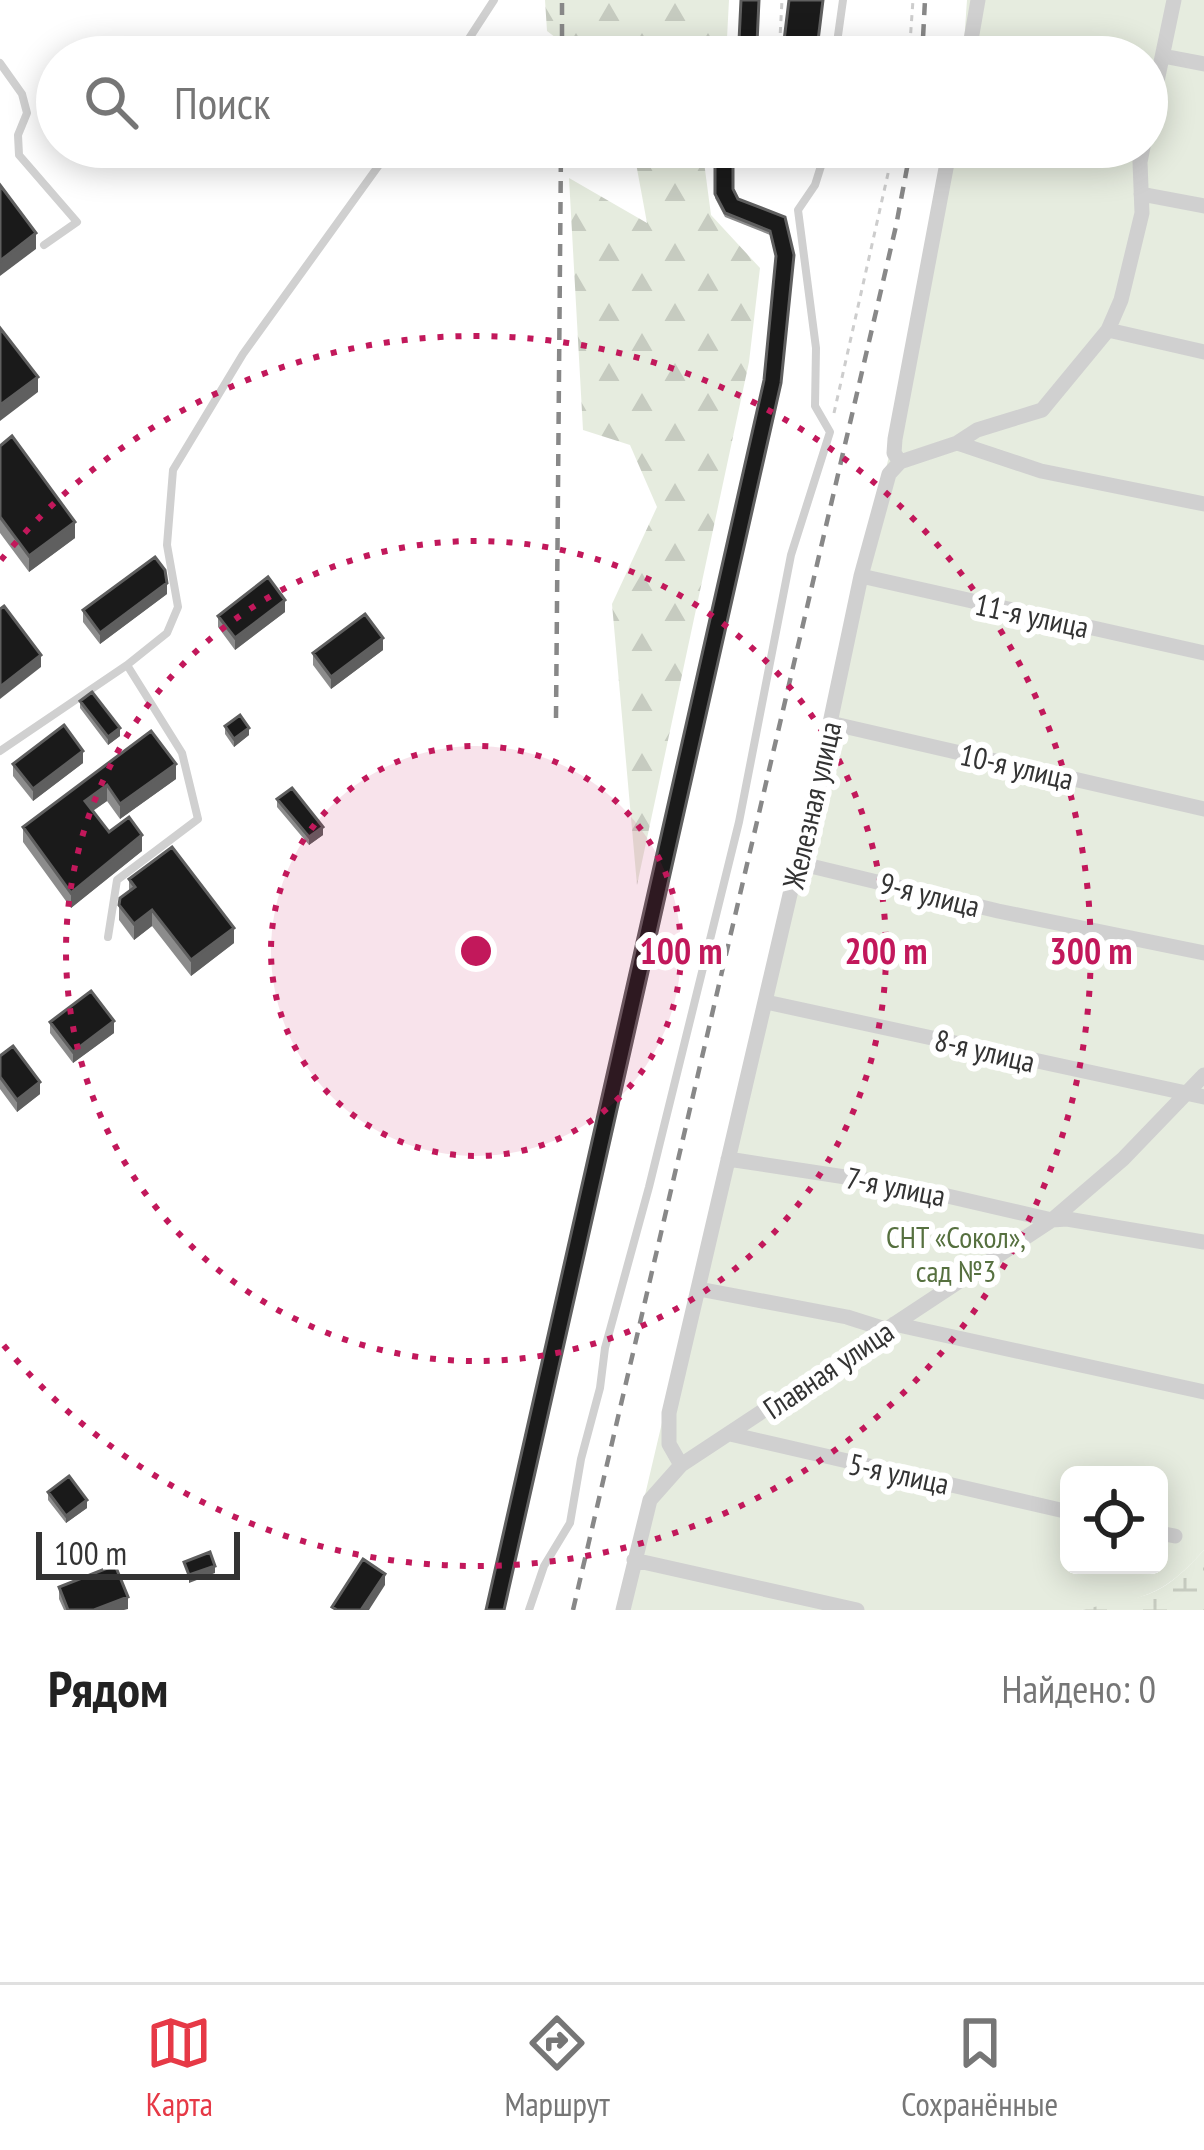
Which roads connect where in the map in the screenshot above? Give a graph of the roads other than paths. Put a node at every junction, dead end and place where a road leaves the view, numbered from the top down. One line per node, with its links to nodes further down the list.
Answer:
1 (494, 0): 5 (lane)
2 (843, 0): 6 (lane)
3 (978, 0): 7 (street)
4 (1174, 0): 8 (street)
5 (471, 36)
6 (838, 36)
7 (972, 36)
8 (1167, 36)
9 (1168, 57): 11 (street)
10 (0, 63): 18 (lane)
11 (1204, 64)
12 (377, 168): 26 (lane)
13 (820, 168): 47 (lane)
14 (946, 168): 22 (street, Железная улица)
15 (1139, 168): 16 (street)
16 (1141, 194): 17 (street); 19 (street)
17 (1204, 206)
18 (44, 244)
19 (1108, 330): 20 (street); 21 (street)
20 (1204, 352)
21 (957, 443): 22 (street); 23 (street)
22 (900, 462): 24 (street, Железная улица)
23 (1204, 504)
24 (861, 576): 25 (street, 11-я улица); 27 (street, Железная улица)
25 (1204, 653)
26 (127, 665): 28 (lane); 31 (lane)
27 (830, 723): 29 (street, 10-я улица); 30 (street, Железная улица)
28 (0, 752)
29 (1204, 809)
30 (798, 862): 32 (street, 9-я улица); 33 (street, Железная улица)
31 (108, 937)
32 (1204, 953)
33 (766, 1002): 35 (street, 8-я улица); 37 (street, Железная улица)
34 (1204, 1075): 35 (street, Главная улица)
35 (1184, 1094): 36 (street, 8-я улица); 38 (street, Главная улица)
36 (1204, 1097)
37 (728, 1159): 38 (street, 7-я улица); 40 (street, Железная улица)
38 (1052, 1220): 39 (street, 7-я улица); 41 (street, Главная улица)
39 (1204, 1242)
40 (699, 1289): 41 (street); 44 (street, Железная улица)
41 (890, 1327): 42 (street); 43 (street, Главная улица)
42 (1204, 1392)
43 (730, 1434): 44 (street, Главная улица); 45 (street, 5-я улица)
44 (681, 1465): 46 (street, Главная улица)
45 (1060, 1510)
46 (634, 1560): 48 (street, Главная улица); 49 (street)
47 (529, 1610)
48 (623, 1610)
49 (857, 1610)

